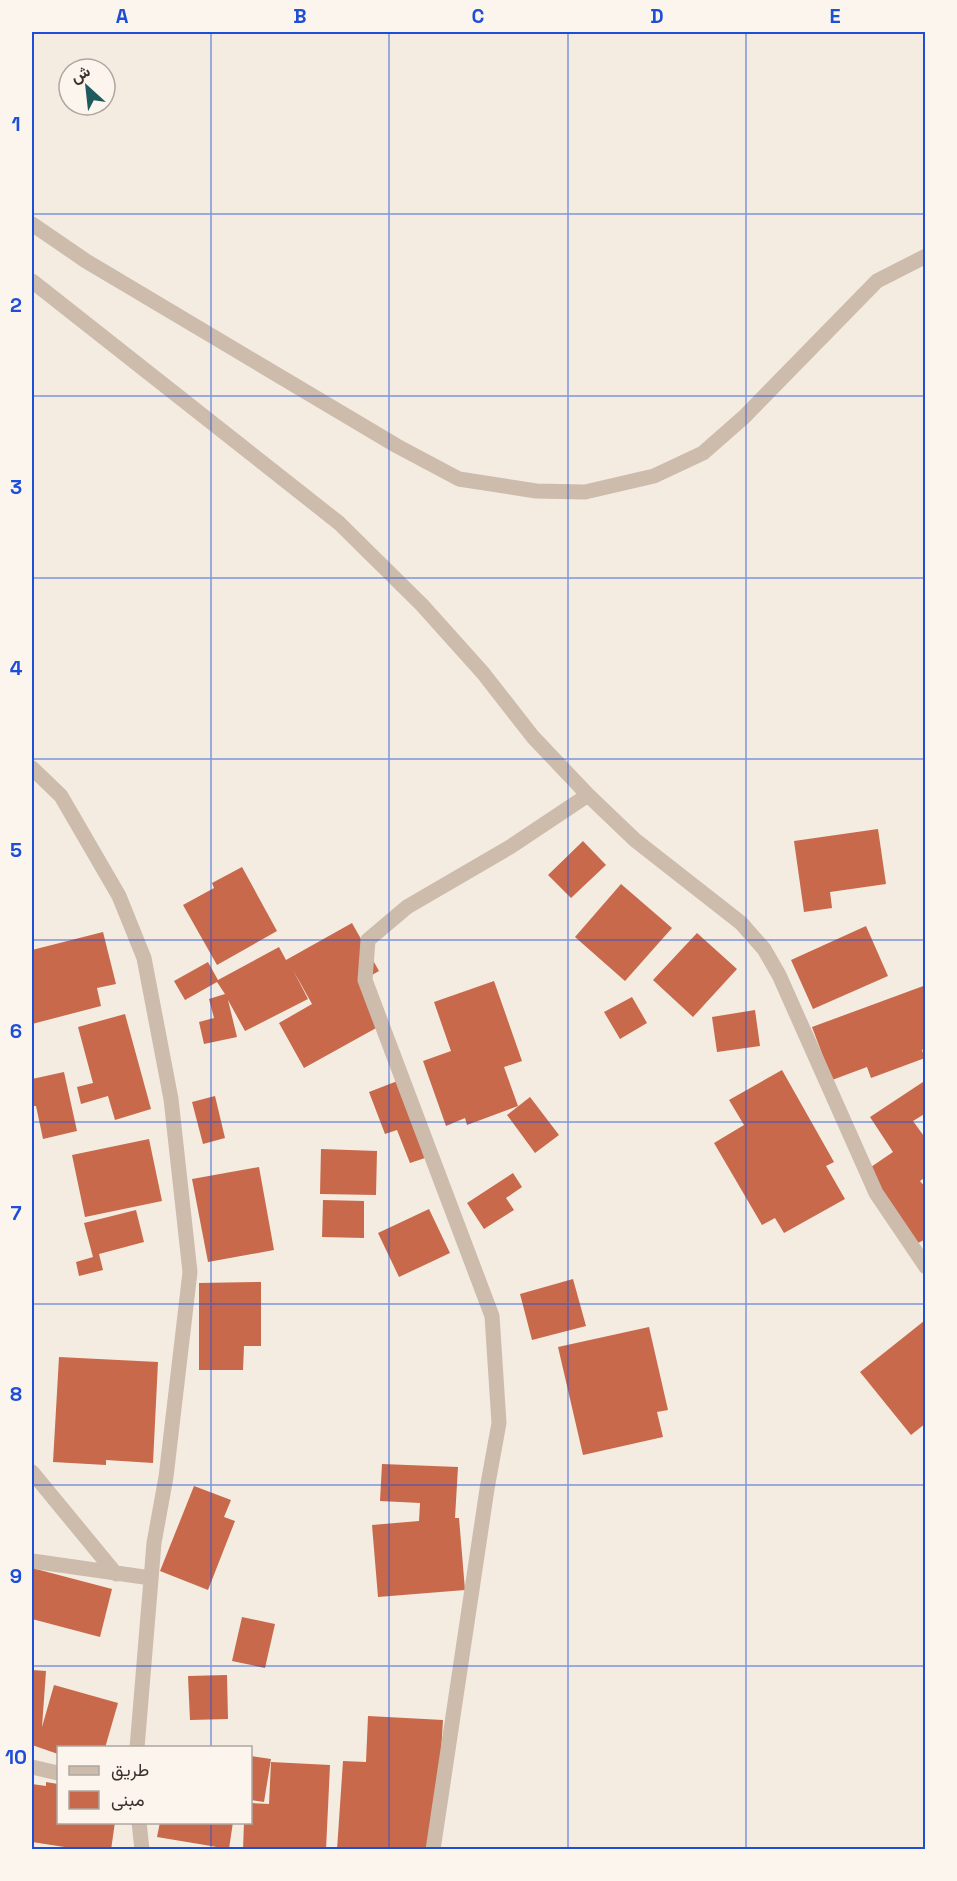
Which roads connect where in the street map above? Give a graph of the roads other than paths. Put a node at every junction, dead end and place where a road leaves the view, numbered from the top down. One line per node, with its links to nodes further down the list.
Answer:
1 (32, 224): 2 (street)
2 (926, 256)
3 (32, 281): 5 (street)
4 (32, 768): 10 (street)
5 (588, 795): 6 (street); 16 (street)
6 (926, 1267)
7 (32, 1472): 9 (street)
8 (32, 1561): 9 (street)
9 (116, 1574): 10 (street)
10 (151, 1578): 11 (street)
11 (137, 1746)
12 (32, 1767): 13 (street)
13 (57, 1773)
14 (139, 1824): 15 (street)
15 (141, 1850)
16 (433, 1850)

